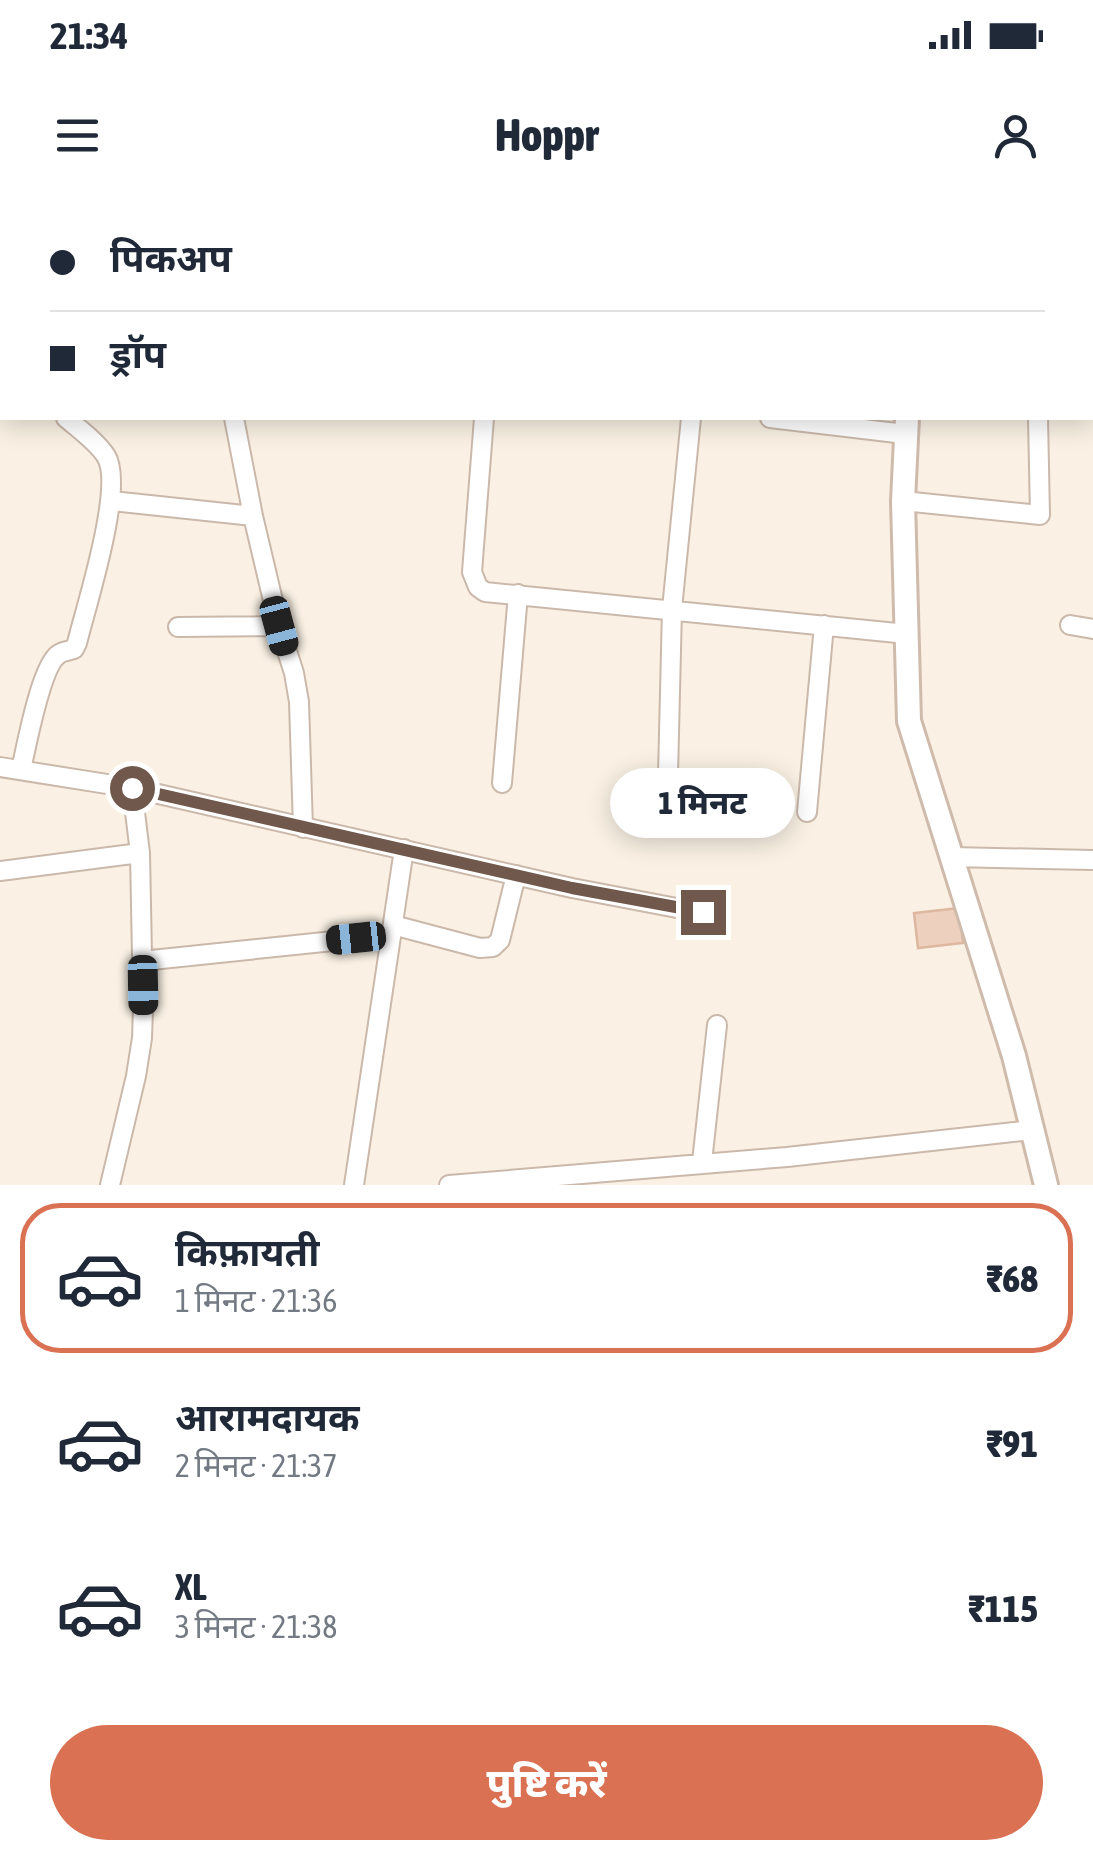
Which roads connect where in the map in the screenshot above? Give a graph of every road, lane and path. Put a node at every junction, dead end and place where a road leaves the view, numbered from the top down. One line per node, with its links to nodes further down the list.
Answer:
1 (68, 420): 8 (street)
2 (234, 420): 10 (street)
3 (484, 420): 11 (street)
4 (691, 420): 12 (street)
5 (804, 420): 7 (street)
6 (1038, 420): 9 (street)
7 (906, 426): 9 (street)
8 (112, 501): 10 (street); 20 (street)
9 (903, 501): 18 (street)
10 (253, 516): 15 (street)
11 (518, 594): 12 (street); 21 (street)
12 (672, 609): 13 (street); 24 (street)
13 (824, 625): 18 (street); 23 (street)
14 (1070, 625): 17 (street)
15 (279, 626): 16 (street); 25 (street)
16 (178, 627)
17 (1093, 630)
18 (907, 634): 28 (street)
19 (0, 767): 20 (street)
20 (21, 770): 22 (street)
21 (502, 783)
22 (132, 788): 25 (street); 27 (street)
23 (807, 812)
24 (667, 816)
25 (303, 828): 26 (street)
26 (404, 849): 31 (street); 33 (street)
27 (140, 853): 30 (street); 34 (street)
28 (951, 857): 29 (street); 36 (street)
29 (1093, 860)
30 (0, 871)
31 (516, 875): 32 (street); 33 (street)
32 (703, 912)
33 (392, 930): 34 (street); 39 (street)
34 (142, 961): 38 (street)
35 (717, 1026): 37 (street)
36 (1032, 1130): 37 (street); 41 (street)
37 (702, 1162): 40 (street)
38 (110, 1185)
39 (354, 1185)
40 (453, 1185)
41 (1046, 1185)

